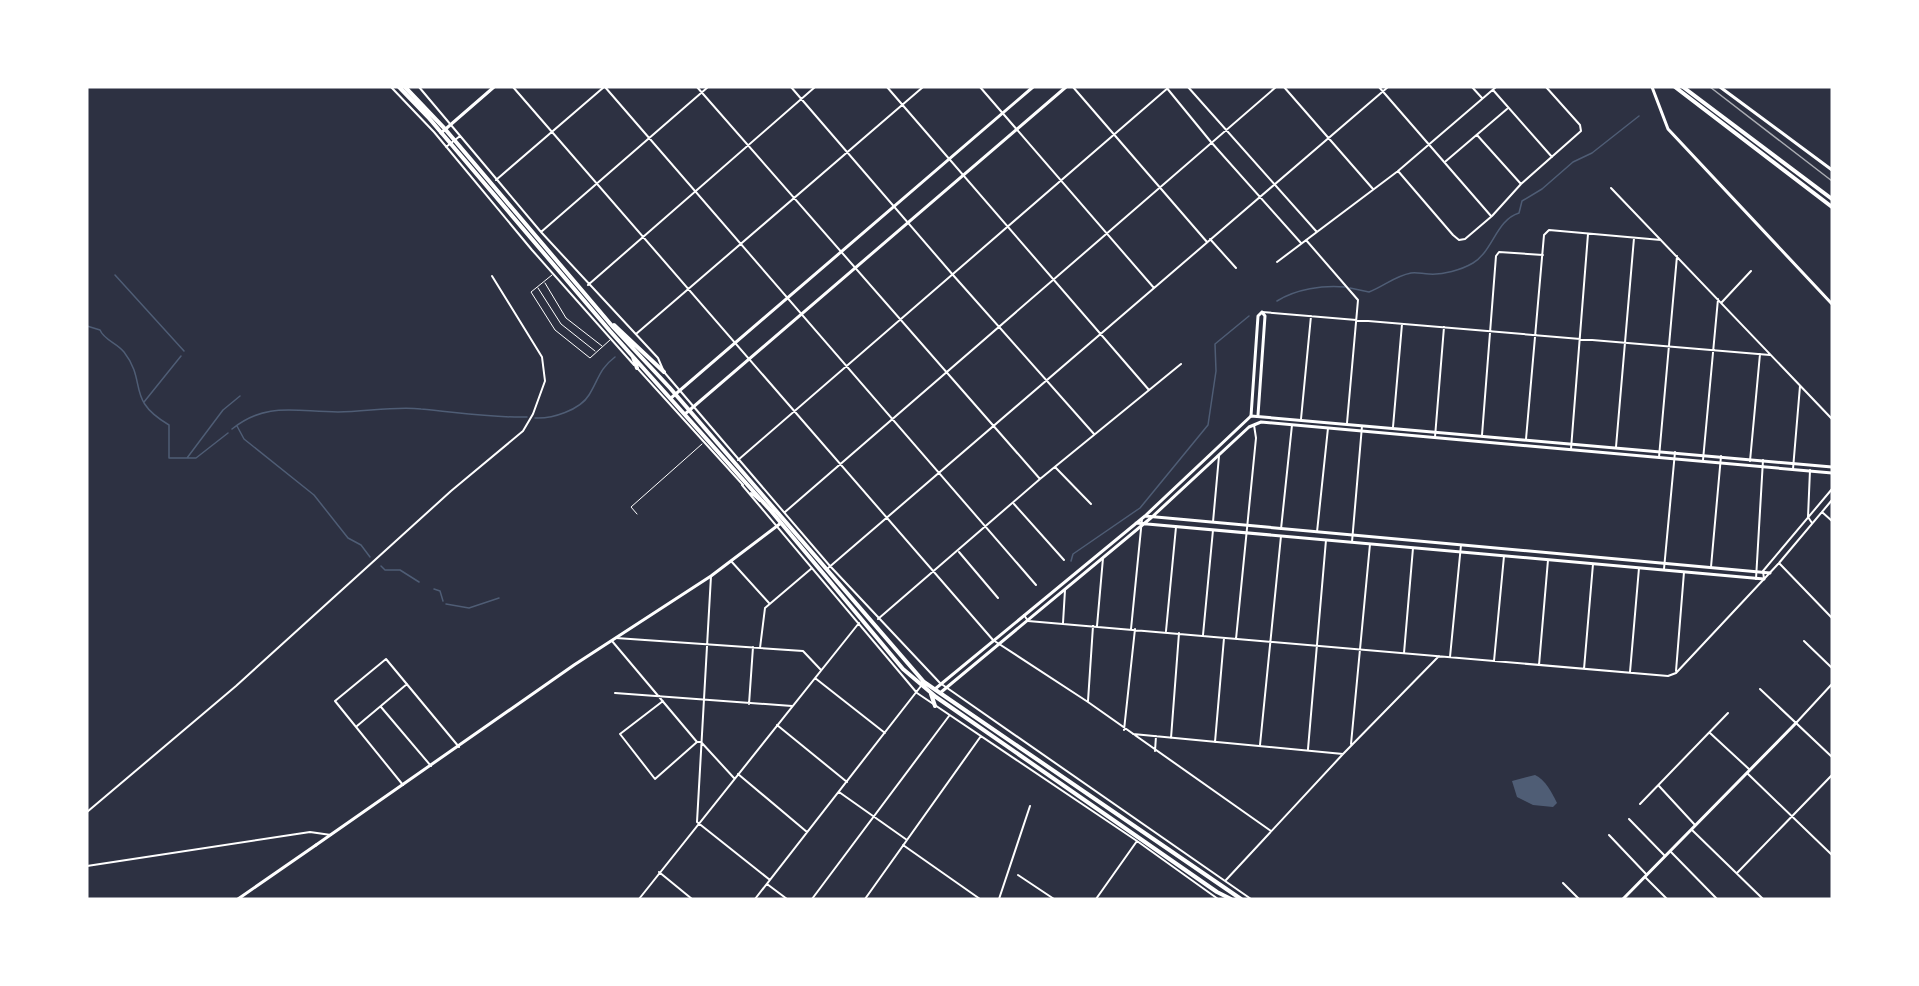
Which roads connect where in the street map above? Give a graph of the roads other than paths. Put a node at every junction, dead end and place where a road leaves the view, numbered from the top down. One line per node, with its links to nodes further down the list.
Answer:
1 (391, 87): 40 (street)
2 (399, 87): 38 (highway)
3 (405, 87): 44 (highway)
4 (419, 87): 39 (street)
5 (494, 87): 39 (main road)
6 (513, 87): 43 (street)
7 (604, 87): 43 (street); 49 (street)
8 (697, 87): 31 (street)
9 (708, 87): 31 (street)
10 (791, 87): 34 (street)
11 (815, 87): 34 (street)
12 (887, 87): 35 (street)
13 (923, 87): 35 (street)
14 (980, 87): 37 (street)
15 (1033, 87): 37 (main road)
16 (1066, 87): 41 (main road)
17 (1073, 87): 45 (street)
18 (1188, 87): 42 (street)
19 (1276, 87): 42 (street)
20 (1284, 87): 48 (street)
21 (1379, 87): 32 (street)
22 (1388, 87): 32 (street)
23 (1472, 87): 33 (street)
24 (1546, 87): 56 (street)
25 (1652, 87): 109 (main road)
26 (1675, 87): 75 (highway)
27 (1683, 87): 73 (highway)
28 (1720, 87): 59 (main road)
29 (1167, 88): 45 (street); 51 (street)
30 (1494, 88): 33 (street); 36 (street)
31 (702, 92): 49 (street); 53 (street)
32 (1383, 92): 48 (street); 52 (street)
33 (1482, 98): 52 (street)
34 (801, 99): 53 (street); 55 (street)
35 (903, 104): 55 (street); 57 (street)
36 (1508, 108): 46 (street); 56 (street)
37 (1003, 112): 41 (street); 57 (main road)
38 (428, 117): 40 (street); 44 (highway)
39 (451, 124): 44 (main road); 47 (street)
40 (429, 127): 44 (street)
41 (1017, 129): 61 (main road); 63 (street)
42 (1226, 129): 51 (street); 64 (street)
43 (551, 132): 62 (street); 65 (street)
44 (441, 133): 50 (highway); 54 (street)
45 (1112, 134): 63 (street); 67 (street)
46 (1477, 135): 58 (street); 66 (street)
47 (460, 136): 50 (street); 62 (street)
48 (1328, 138): 64 (street); 69 (street)
49 (650, 139): 65 (street); 70 (street)
50 (453, 142): 54 (street); 115 (highway); 131 (highway)
51 (1211, 142): 67 (street); 71 (street)
52 (1430, 144): 58 (street); 60 (street)
53 (748, 146): 70 (street); 72 (street)
54 (446, 147): 97 (street)
55 (847, 152): 72 (street); 74 (street)
56 (1552, 156): 66 (street)
57 (950, 158): 61 (street); 74 (main road)
58 (1446, 161): 76 (street)
59 (1832, 170)
60 (1398, 171): 69 (street); 76 (street)
61 (964, 175): 77 (main road); 78 (street)
62 (496, 180): 79 (street)
63 (1060, 180): 78 (street); 81 (street)
64 (1275, 183): 71 (street); 80 (street)
65 (597, 184): 79 (street); 83 (street)
66 (1521, 184): 76 (street)
67 (1160, 188): 81 (street); 87 (street)
68 (1611, 188): 86 (street)
69 (1373, 189): 80 (street)
70 (696, 192): 83 (street); 88 (street)
71 (1259, 196): 87 (street); 89 (street)
72 (794, 198): 88 (street); 90 (street)
73 (1832, 199)
74 (894, 206): 77 (street); 90 (main road)
75 (1832, 207)
76 (1491, 216)
77 (908, 223): 95 (main road); 98 (street)
78 (1007, 227): 98 (street); 100 (street)
79 (541, 232): 102 (street)
80 (1317, 232): 85 (street)
81 (1105, 233): 100 (street); 104 (street)
82 (1588, 234): 84 (street); 91 (street); 123 (street)
83 (643, 238): 102 (street); 105 (street)
84 (1634, 238): 86 (street); 125 (street)
85 (1306, 240): 89 (street); 113 (street)
86 (1661, 240): 92 (street)
87 (1209, 241): 94 (street); 104 (street)
88 (741, 243): 105 (street); 106 (street)
89 (1301, 243): 93 (street)
90 (841, 252): 95 (street); 106 (main road)
91 (1543, 255): 119 (street); 122 (street)
92 (1677, 256): 107 (street); 127 (street)
93 (1277, 262)
94 (1236, 268)
95 (855, 269): 111 (main road); 114 (street)
96 (1751, 271): 108 (street)
97 (553, 273): 101 (lane); 124 (street)
98 (953, 275): 114 (street); 117 (street)
99 (492, 276): 345 (street)
100 (1053, 280): 117 (street); 121 (street)
101 (544, 282): 103 (lane); 128 (lane)
102 (588, 285): 120 (street)
103 (538, 286): 130 (lane); 130 (lane)
104 (1154, 288): 121 (street)
105 (688, 289): 120 (street); 126 (street)
106 (788, 297): 111 (street); 126 (main road)
107 (1718, 299): 108 (street); 129 (street)
108 (1721, 303): 133 (street)
109 (1832, 304)
110 (1262, 312): 112 (street); 148 (main road); 149 (main road)
111 (802, 314): 134 (main road); 136 (street)
112 (1311, 316): 113 (street); 152 (street)
113 (1356, 320): 116 (street); 154 (street)
114 (899, 321): 136 (street); 139 (street)
115 (609, 322): 138 (highway); 144 (highway)
116 (1402, 324): 118 (street); 159 (street)
117 (999, 327): 139 (street); 140 (street)
118 (1443, 327): 119 (street); 162 (street)
119 (1490, 331): 122 (street); 165 (street)
120 (636, 334): 138 (street)
121 (1101, 335): 140 (street); 143 (street)
122 (1536, 335): 123 (street); 167 (street)
123 (1579, 338): 125 (street); 170 (street)
124 (610, 340): 128 (lane); 137 (street)
125 (1625, 342): 127 (street); 172 (street)
126 (735, 343): 134 (street); 142 (main road)
127 (1669, 346): 129 (street); 174 (street)
128 (602, 347): 130 (lane)
129 (1713, 350): 132 (street); 176 (street)
130 (597, 352)
131 (632, 354): 137 (highway); 144 (highway)
132 (1760, 354): 133 (street); 181 (street)
133 (1770, 355): 141 (street)
134 (749, 360): 145 (main road); 147 (street)
135 (1181, 364): 143 (street)
136 (847, 366): 147 (street); 151 (street)
137 (636, 368): 144 (street)
138 (664, 372): 142 (street)
139 (945, 372): 151 (street); 158 (street)
140 (1046, 381): 158 (street); 164 (street)
141 (1800, 386): 153 (street); 186 (street)
142 (680, 390): 144 (main road); 145 (street)
143 (1149, 390): 164 (street)
144 (671, 398): 146 (highway); 150 (street)
145 (694, 407): 146 (main road); 163 (street)
146 (687, 412): 150 (street); 168 (highway)
147 (794, 412): 182 (street); 187 (street)
148 (1251, 416): 149 (main road); 155 (main road); 210 (main road)
149 (1258, 416): 152 (main road); 155 (main road)
150 (681, 418): 168 (street)
151 (893, 418): 187 (street); 194 (street)
152 (1301, 419): 154 (main road)
153 (1832, 419)
154 (1347, 423): 157 (main road)
155 (1254, 424): 156 (main road); 177 (main road); 217 (street)
156 (1292, 424): 160 (main road); 220 (street)
157 (1363, 424): 159 (main road); 161 (street)
158 (994, 426): 194 (street); 196 (street)
159 (1393, 427): 162 (main road)
160 (1328, 428): 161 (main road); 222 (street)
161 (1362, 431): 166 (main road); 224 (street)
162 (1435, 431): 165 (main road); 166 (street)
163 (716, 432): 168 (street); 169 (street)
164 (1094, 434): 190 (street)
165 (1482, 435): 167 (main road)
166 (1435, 437): 173 (main road)
167 (1526, 439): 170 (main road)
168 (707, 440): 171 (highway); 206 (lane)
169 (722, 440): 171 (street); 182 (street)
170 (1571, 443): 172 (main road); 173 (street)
171 (714, 447): 197 (street); 201 (highway)
172 (1616, 447): 174 (main road)
173 (1571, 449): 179 (main road)
174 (1660, 451): 175 (main road); 179 (street)
175 (1675, 452): 176 (main road); 180 (street)
176 (1704, 455): 178 (main road); 184 (street)
177 (1220, 456): 207 (main road); 213 (street)
178 (1721, 456): 181 (main road); 185 (street)
179 (1659, 457): 180 (main road)
180 (1675, 458): 184 (main road); 238 (street)
181 (1750, 459): 183 (main road); 188 (street)
182 (738, 460): 199 (street)
183 (1763, 460): 186 (main road); 189 (street)
184 (1703, 461): 185 (main road)
185 (1721, 462): 188 (main road); 242 (street)
186 (1793, 463): 191 (main road); 192 (street)
187 (839, 465): 204 (street); 209 (street)
188 (1749, 465): 189 (main road)
189 (1763, 466): 192 (main road); 246 (street)
190 (1055, 467): 196 (street); 203 (street)
191 (1832, 467)
192 (1793, 469): 193 (main road)
193 (1810, 470): 195 (main road); 208 (street)
194 (940, 472): 209 (street); 218 (street)
195 (1832, 473)
196 (1040, 479): 202 (street)
197 (742, 485): 201 (street); 216 (street)
198 (1832, 489): 208 (street)
199 (766, 492): 201 (street); 204 (street)
200 (1832, 500): 205 (street)
201 (767, 504): 216 (highway); 243 (highway)
202 (1014, 504): 218 (street); 235 (street)
203 (1091, 504)
204 (784, 512): 243 (street)
205 (1822, 513): 211 (street); 215 (street)
206 (637, 514)
207 (1152, 517): 210 (main road); 213 (main road); 214 (main road)
208 (1808, 517): 215 (street); 247 (street)
209 (887, 518): 243 (street); 248 (street)
210 (1144, 518): 212 (main road); 214 (street)
211 (1832, 521)
212 (1136, 523): 214 (main road); 258 (main road)
213 (1213, 523): 217 (main road)
214 (1142, 524): 219 (main road); 234 (main road); 265 (street)
215 (1812, 524): 239 (street)
216 (779, 525): 237 (main road); 241 (highway)
217 (1247, 525): 220 (main road); 223 (street)
218 (987, 527): 231 (street); 254 (street)
219 (1176, 527): 221 (main road); 266 (street)
220 (1281, 529): 222 (main road)
221 (1213, 530): 223 (main road); 268 (street)
222 (1317, 532): 224 (main road)
223 (1246, 533): 225 (main road); 271 (street)
224 (1353, 535): 227 (street); 229 (main road)
225 (1281, 536): 226 (main road); 275 (street)
226 (1326, 540): 227 (main road); 278 (street)
227 (1352, 542): 228 (main road)
228 (1370, 544): 230 (main road); 281 (street)
229 (1461, 544): 232 (street); 238 (main road)
230 (1413, 548): 232 (main road); 282 (street)
231 (959, 552): 248 (street); 256 (street)
232 (1460, 552): 233 (main road); 284 (street)
233 (1504, 556): 236 (main road); 285 (street)
234 (1103, 558): 255 (main road); 264 (street)
235 (1064, 560)
236 (1548, 560): 240 (main road); 286 (street)
237 (731, 561): 251 (main road); 257 (street)
238 (1664, 562): 242 (main road); 245 (street)
239 (1779, 563): 250 (street); 259 (street)
240 (1593, 564): 244 (main road); 288 (street)
241 (814, 565): 257 (street); 262 (street); 296 (highway)
242 (1711, 567): 246 (main road)
243 (829, 568): 260 (street); 298 (highway)
244 (1639, 568): 245 (main road); 290 (street)
245 (1664, 570): 249 (main road)
246 (1756, 571): 247 (main road); 252 (street)
247 (1763, 571): 250 (main road); 253 (street)
248 (933, 572): 260 (street); 272 (street)
249 (1684, 572): 252 (main road); 291 (street)
250 (1770, 573): 253 (street)
251 (711, 576): 269 (main road); 277 (street)
252 (1756, 579): 253 (main road)
253 (1764, 579): 291 (street)
254 (1036, 585)
255 (1065, 590): 261 (main road); 263 (street)
256 (998, 598)
257 (769, 603): 280 (street)
258 (1024, 615): 261 (street); 272 (main road)
259 (1832, 618)
260 (878, 619): 293 (street)
261 (1028, 621): 263 (street); 276 (main road)
262 (859, 623): 289 (street); 301 (street)
263 (1063, 623): 264 (street)
264 (1095, 626): 265 (street); 308 (street)
265 (1133, 629): 266 (street); 318 (street)
266 (1166, 632): 267 (street)
267 (1179, 633): 268 (street); 324 (street)
268 (1203, 635): 270 (street)
269 (616, 638): 273 (main road); 277 (street)
270 (1224, 638): 271 (street); 326 (street)
271 (1236, 639): 275 (street)
272 (993, 640): 276 (street); 293 (main road)
273 (612, 641): 304 (street); 329 (main road)
274 (1804, 641): 287 (street)
275 (1270, 642): 278 (street); 327 (street)
276 (1000, 643): 297 (main road); 308 (street)
277 (707, 645): 279 (street); 306 (street)
278 (1316, 646): 281 (street); 330 (street)
279 (753, 647): 280 (street); 309 (street)
280 (760, 648): 289 (street)
281 (1362, 649): 282 (street); 328 (street)
282 (1404, 653): 283 (street)
283 (1439, 656): 284 (street); 328 (street)
284 (1450, 657): 285 (street)
285 (1494, 661): 286 (street)
286 (1539, 665): 288 (street)
287 (1832, 668)
288 (1584, 669): 290 (street)
289 (821, 670): 292 (street)
290 (1630, 672): 291 (street)
291 (1676, 673)
292 (815, 678): 310 (street); 320 (street)
293 (940, 683): 297 (street); 298 (main road)
294 (407, 684): 312 (street); 317 (street); 329 (street)
295 (1832, 684): 315 (street)
296 (921, 686): 301 (street); 302 (highway)
297 (945, 687): 303 (main road); 368 (street)
298 (935, 689): 302 (main road); 303 (highway)
299 (1760, 689): 315 (street)
300 (615, 693): 304 (street)
301 (917, 693): 311 (street); 320 (street)
302 (931, 693): 305 (highway); 311 (highway)
303 (940, 693): 305 (main road); 371 (highway)
304 (658, 695): 306 (street); 307 (street)
305 (936, 697): 372 (highway)
306 (704, 700): 309 (street); 325 (street)
307 (663, 701): 325 (street); 325 (street)
308 (1088, 702): 318 (street)
309 (749, 704): 310 (street)
310 (792, 706): 316 (street)
311 (935, 706): 314 (street)
312 (381, 707): 317 (street); 334 (street)
313 (1728, 713): 319 (street)
314 (949, 716): 322 (street); 347 (street)
315 (1796, 723): 333 (street); 335 (main road)
316 (777, 725): 336 (street); 339 (street)
317 (357, 726): 340 (street)
318 (1124, 730): 321 (street)
319 (1709, 733): 335 (street); 341 (street)
320 (885, 734): 339 (street)
321 (1131, 734): 323 (street); 331 (street)
322 (981, 736): 356 (street); 357 (street)
323 (1156, 736): 324 (street); 331 (street)
324 (1171, 738): 326 (street)
325 (699, 742): 338 (street); 349 (street)
326 (1215, 742): 327 (street)
327 (1260, 746): 330 (street)
328 (1351, 746): 332 (street)
329 (459, 747): 334 (main road)
330 (1308, 750): 332 (street)
331 (1155, 751): 352 (street)
332 (1342, 754): 352 (street)
333 (1832, 758)
334 (431, 766): 340 (main road)
335 (1748, 772): 346 (street); 350 (main road)
336 (738, 774): 338 (street); 353 (street)
337 (1832, 775): 346 (street)
338 (734, 778): 349 (street)
339 (846, 782): 342 (street)
340 (403, 785): 354 (main road)
341 (1659, 785): 343 (street); 350 (street)
342 (839, 792): 347 (street); 353 (street)
343 (1640, 804)
344 (1030, 806): 381 (street)
345 (87, 812)
346 (1793, 816): 360 (street); 364 (street)
347 (874, 817): 356 (street); 378 (street)
348 (1629, 819): 361 (street)
349 (697, 822): 363 (street); 367 (street)
350 (1695, 825): 351 (main road)
351 (1692, 830): 359 (main road); 364 (street)
352 (1270, 831): 368 (street)
353 (807, 833): 367 (street)
354 (331, 835): 362 (street); 373 (main road)
355 (1609, 835): 366 (street)
356 (907, 840): 358 (street)
357 (1137, 841): 372 (street); 383 (street)
358 (903, 845): 379 (street); 380 (street)
359 (1670, 851): 361 (main road); 390 (street)
360 (1831, 852)
361 (1665, 856): 366 (main road)
362 (87, 866)
363 (659, 872): 374 (street); 375 (street)
364 (1737, 873): 391 (street)
365 (1018, 874): 382 (street)
366 (1646, 876): 388 (main road); 389 (street)
367 (770, 880): 370 (street)
368 (1225, 881): 371 (street); 386 (street)
369 (1563, 883): 387 (street)
370 (767, 884): 376 (street); 377 (street)
371 (1221, 886): 372 (street); 385 (highway)
372 (1216, 896): 384 (highway)
373 (238, 899)
374 (639, 899)
375 (692, 899)
376 (755, 899)
377 (788, 899)
378 (812, 899)
379 (865, 899)
380 (980, 899)
381 (999, 899)
382 (1054, 899)
383 (1096, 899)
384 (1231, 899)
385 (1242, 899)
386 (1251, 899)
387 (1579, 899)
388 (1624, 899)
389 (1667, 899)
390 (1717, 899)
391 (1763, 899)

